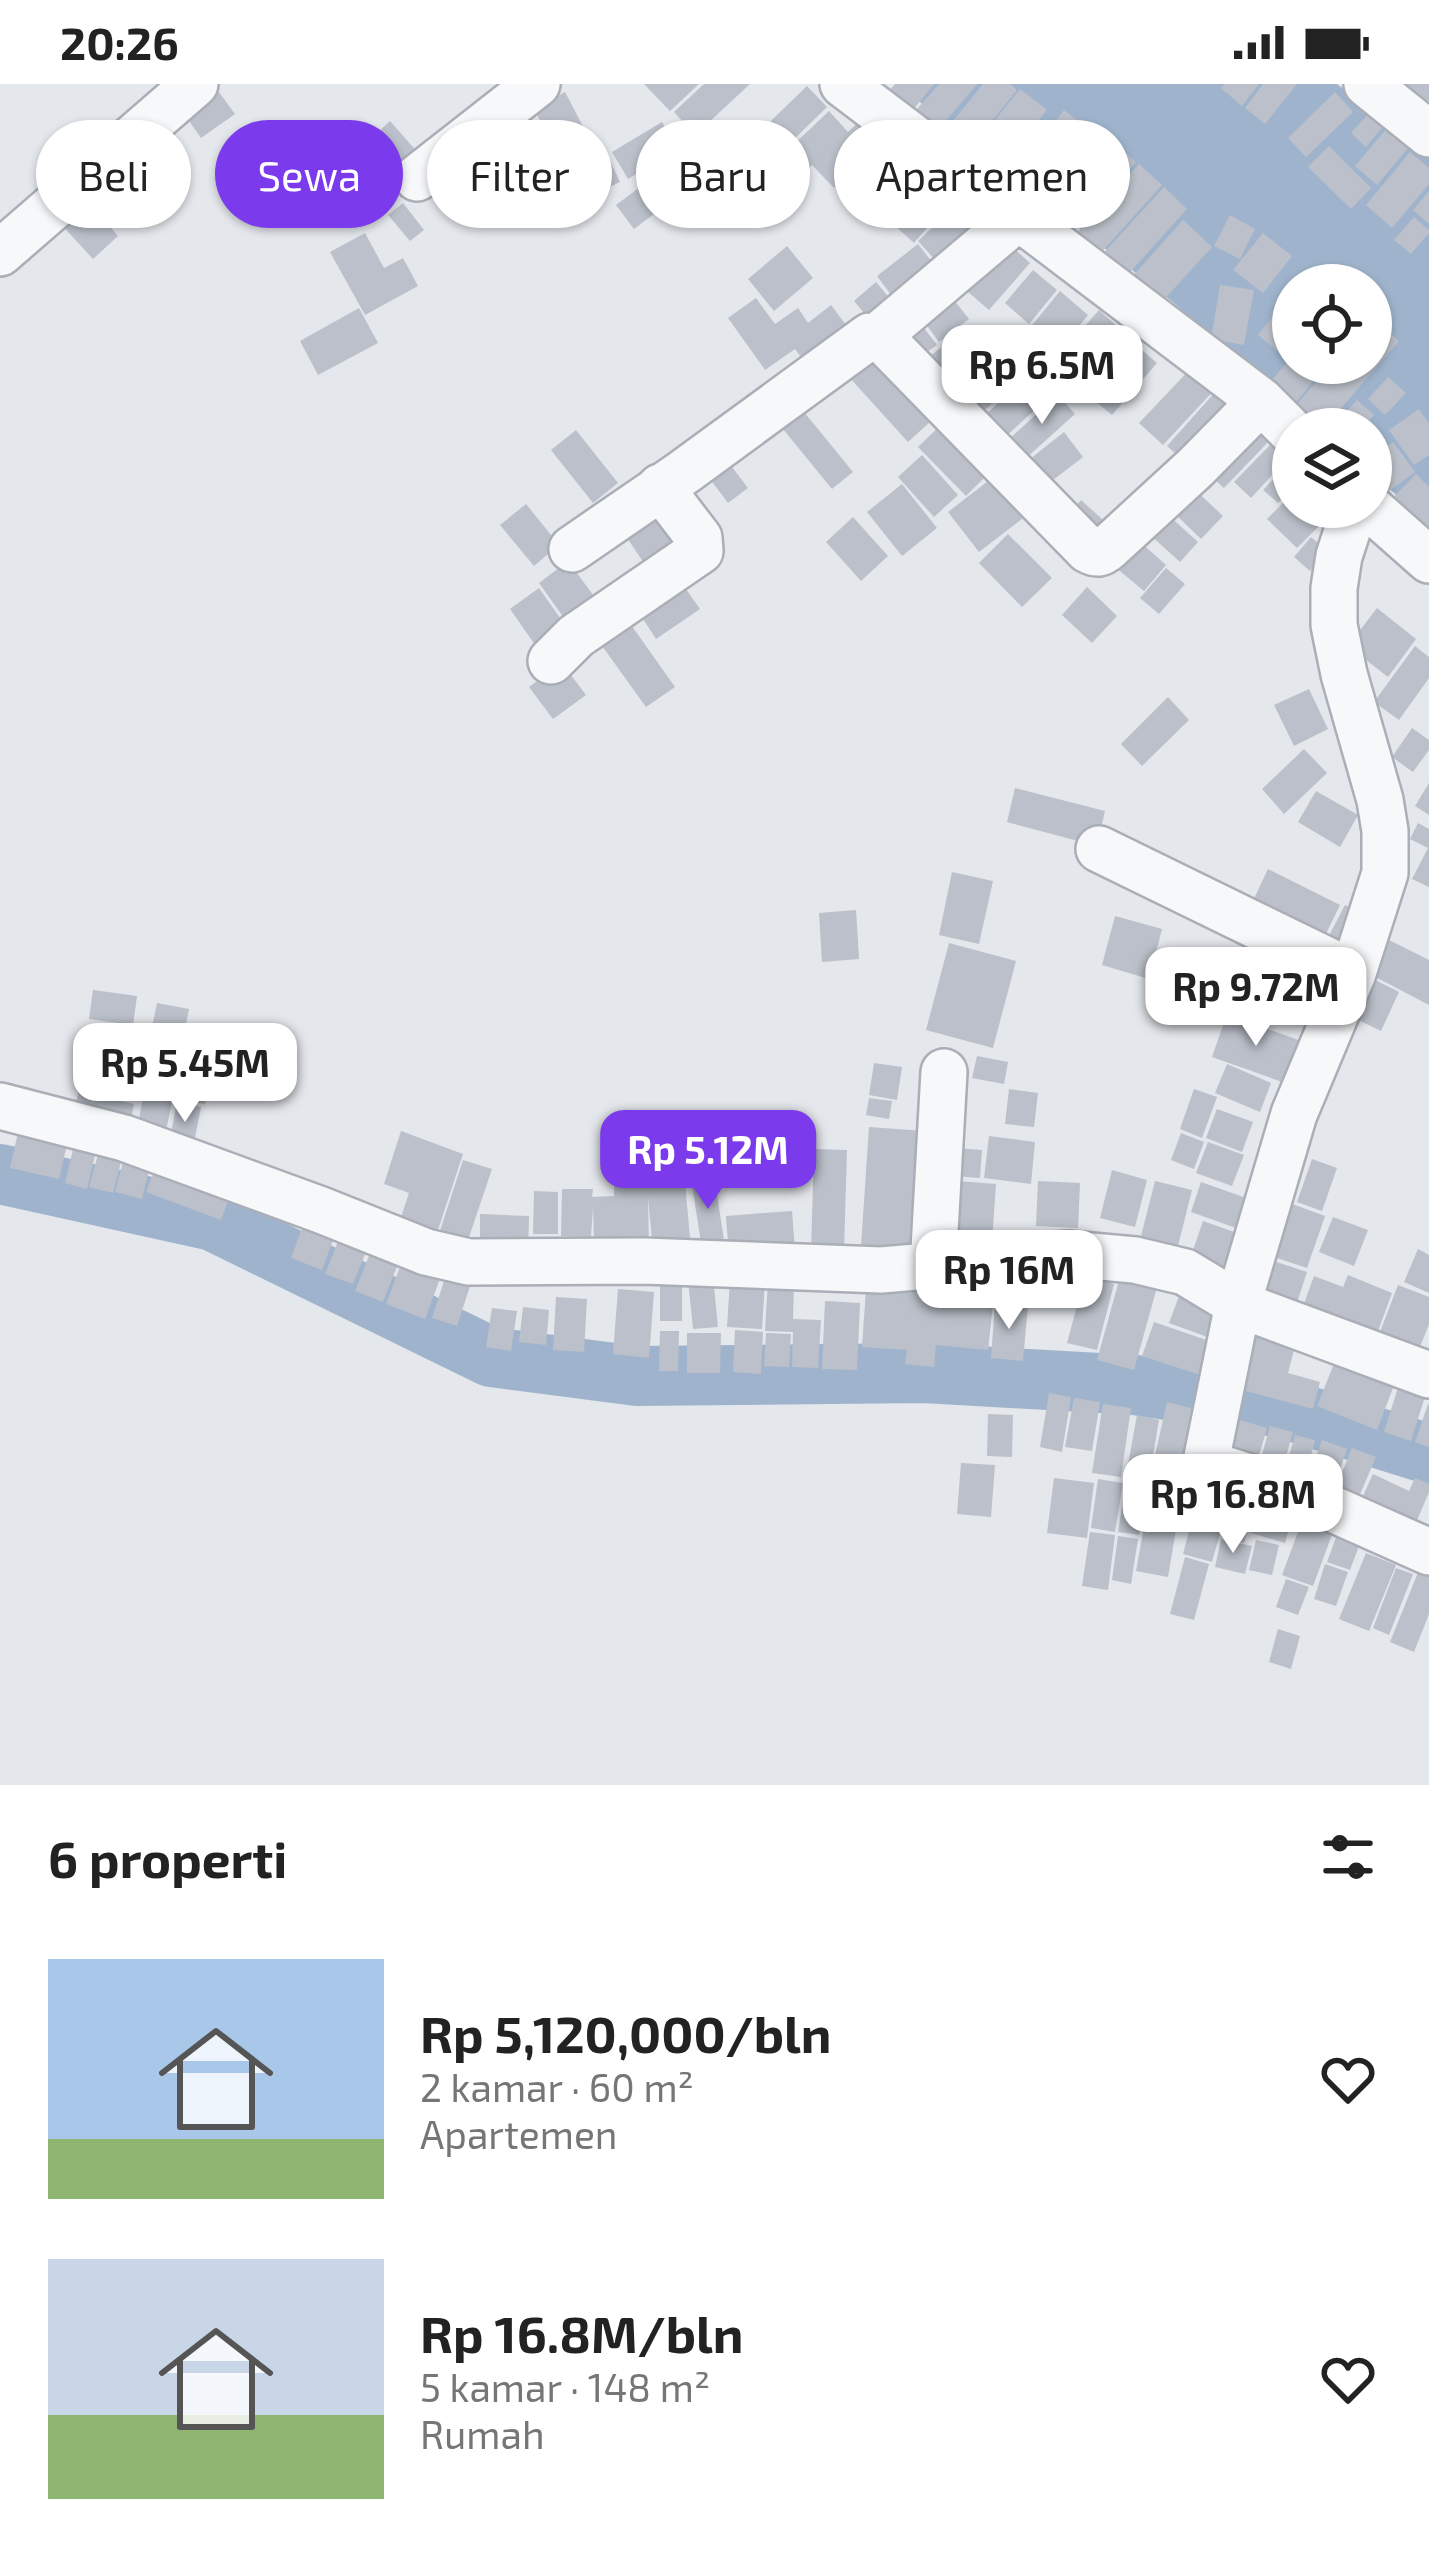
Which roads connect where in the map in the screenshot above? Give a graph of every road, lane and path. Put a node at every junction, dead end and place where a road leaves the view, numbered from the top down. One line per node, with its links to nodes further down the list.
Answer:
1 (195, 84): 10 (street)
2 (537, 84): 7 (street)
3 (843, 84): 5 (street)
4 (1367, 84): 6 (street)
5 (892, 120)
6 (1429, 134)
7 (417, 178)
8 (1005, 228): 11 (street)
9 (1037, 228): 12 (street)
10 (0, 253)
11 (878, 336): 12 (street); 14 (street)
12 (1261, 400): 13 (street)
13 (1272, 411)
14 (660, 487): 17 (street); 19 (street)
15 (1392, 527): 18 (street)
16 (1348, 528): 21 (street)
17 (572, 549)
18 (1429, 560)
19 (551, 661)
20 (1099, 849): 21 (street)
21 (1353, 974): 25 (street)
22 (944, 1072): 24 (street)
23 (0, 1106): 24 (street)
24 (933, 1268): 25 (street)
25 (1238, 1304): 26 (street); 27 (street)
26 (1429, 1375)
27 (1429, 1552)

